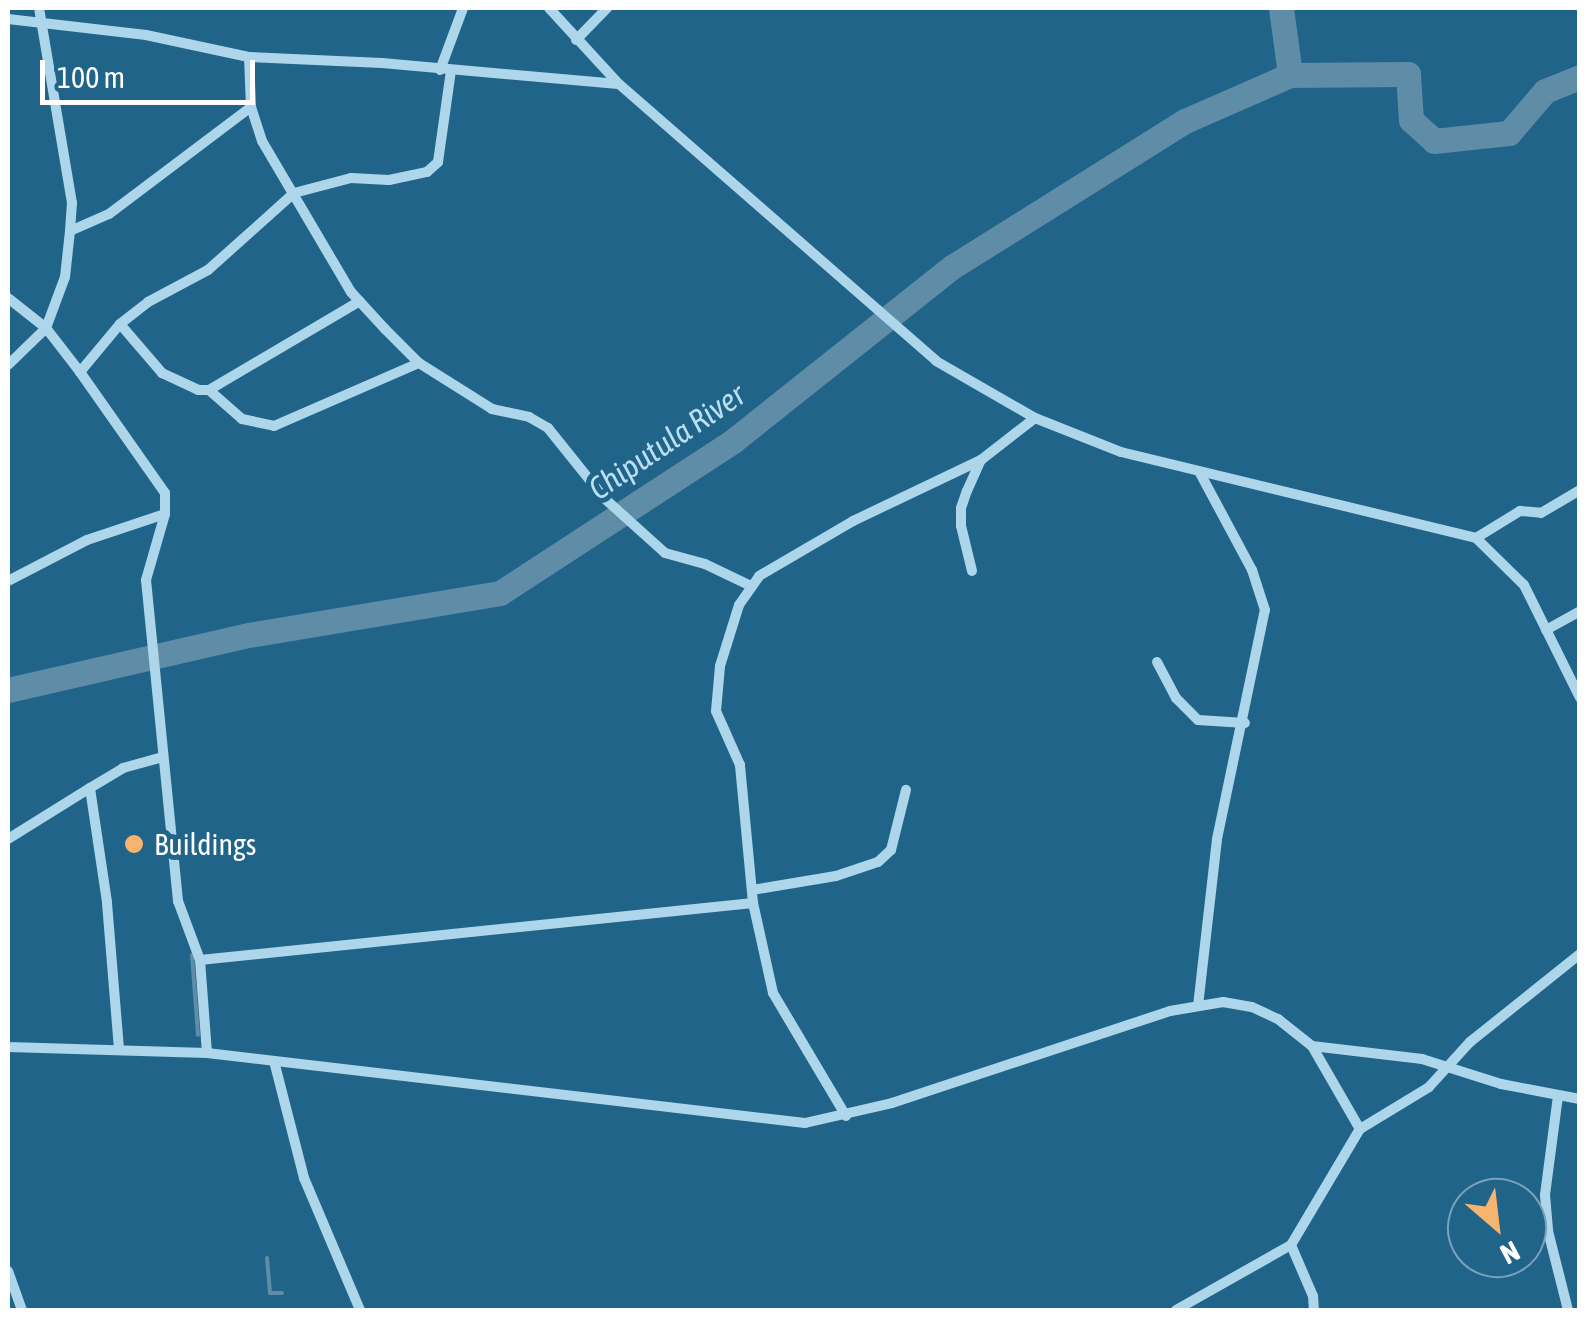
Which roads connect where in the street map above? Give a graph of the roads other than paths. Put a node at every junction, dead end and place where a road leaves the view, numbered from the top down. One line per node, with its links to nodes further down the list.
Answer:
1 (40, 8): 6 (street)
2 (463, 8): 9 (street)
3 (549, 8): 7 (street)
4 (607, 8): 7 (street)
5 (8, 19): 6 (street)
6 (42, 21): 8 (street); 13 (street)
7 (576, 40): 10 (street)
8 (249, 57): 9 (street); 11 (street)
9 (446, 70): 10 (street); 12 (street)
10 (619, 84): 22 (street)
11 (251, 108): 12 (street); 13 (street)
12 (294, 192): 15 (street); 16 (street)
13 (70, 231): 17 (street)
14 (8, 298): 17 (street)
15 (360, 301): 18 (street); 21 (street)
16 (120, 324): 20 (street); 21 (street)
17 (46, 328): 19 (street); 20 (street)
18 (419, 363): 21 (street); 30 (street)
19 (8, 365)
20 (80, 372): 26 (street)
21 (209, 390)
22 (1035, 418): 23 (street); 24 (street)
23 (981, 460): 28 (street); 30 (street)
24 (1200, 473): 27 (street); 35 (street)
25 (1580, 490): 27 (street)
26 (165, 514): 29 (street); 36 (street)
27 (1476, 538): 32 (street)
28 (972, 572)
29 (8, 581)
30 (752, 586): 40 (street)
31 (1580, 611): 32 (street)
32 (1546, 630): 34 (street)
33 (1157, 662): 35 (street)
34 (1580, 698)
35 (1245, 722): 44 (street)
36 (163, 757): 37 (street); 43 (street)
37 (90, 788): 39 (street); 47 (street)
38 (906, 790): 40 (street)
39 (8, 839)
40 (752, 890): 41 (street)
41 (753, 903): 43 (street); 53 (street)
42 (1580, 954): 50 (street)
43 (200, 960): 48 (street)
44 (1198, 1006): 45 (street); 53 (street)
45 (1312, 1046): 50 (street); 54 (street)
46 (8, 1047): 47 (street)
47 (119, 1049): 48 (street)
48 (206, 1052): 49 (street)
49 (274, 1061): 53 (street); 58 (street)
50 (1448, 1065): 51 (street); 54 (street)
51 (1558, 1096): 52 (street); 61 (street)
52 (1580, 1098)
53 (846, 1116)
54 (1360, 1130): 55 (street)
55 (1291, 1245): 59 (street); 60 (street)
56 (8, 1271): 57 (street)
57 (22, 1310)
58 (360, 1310)
59 (1176, 1310)
60 (1314, 1310)
61 (1568, 1310)

